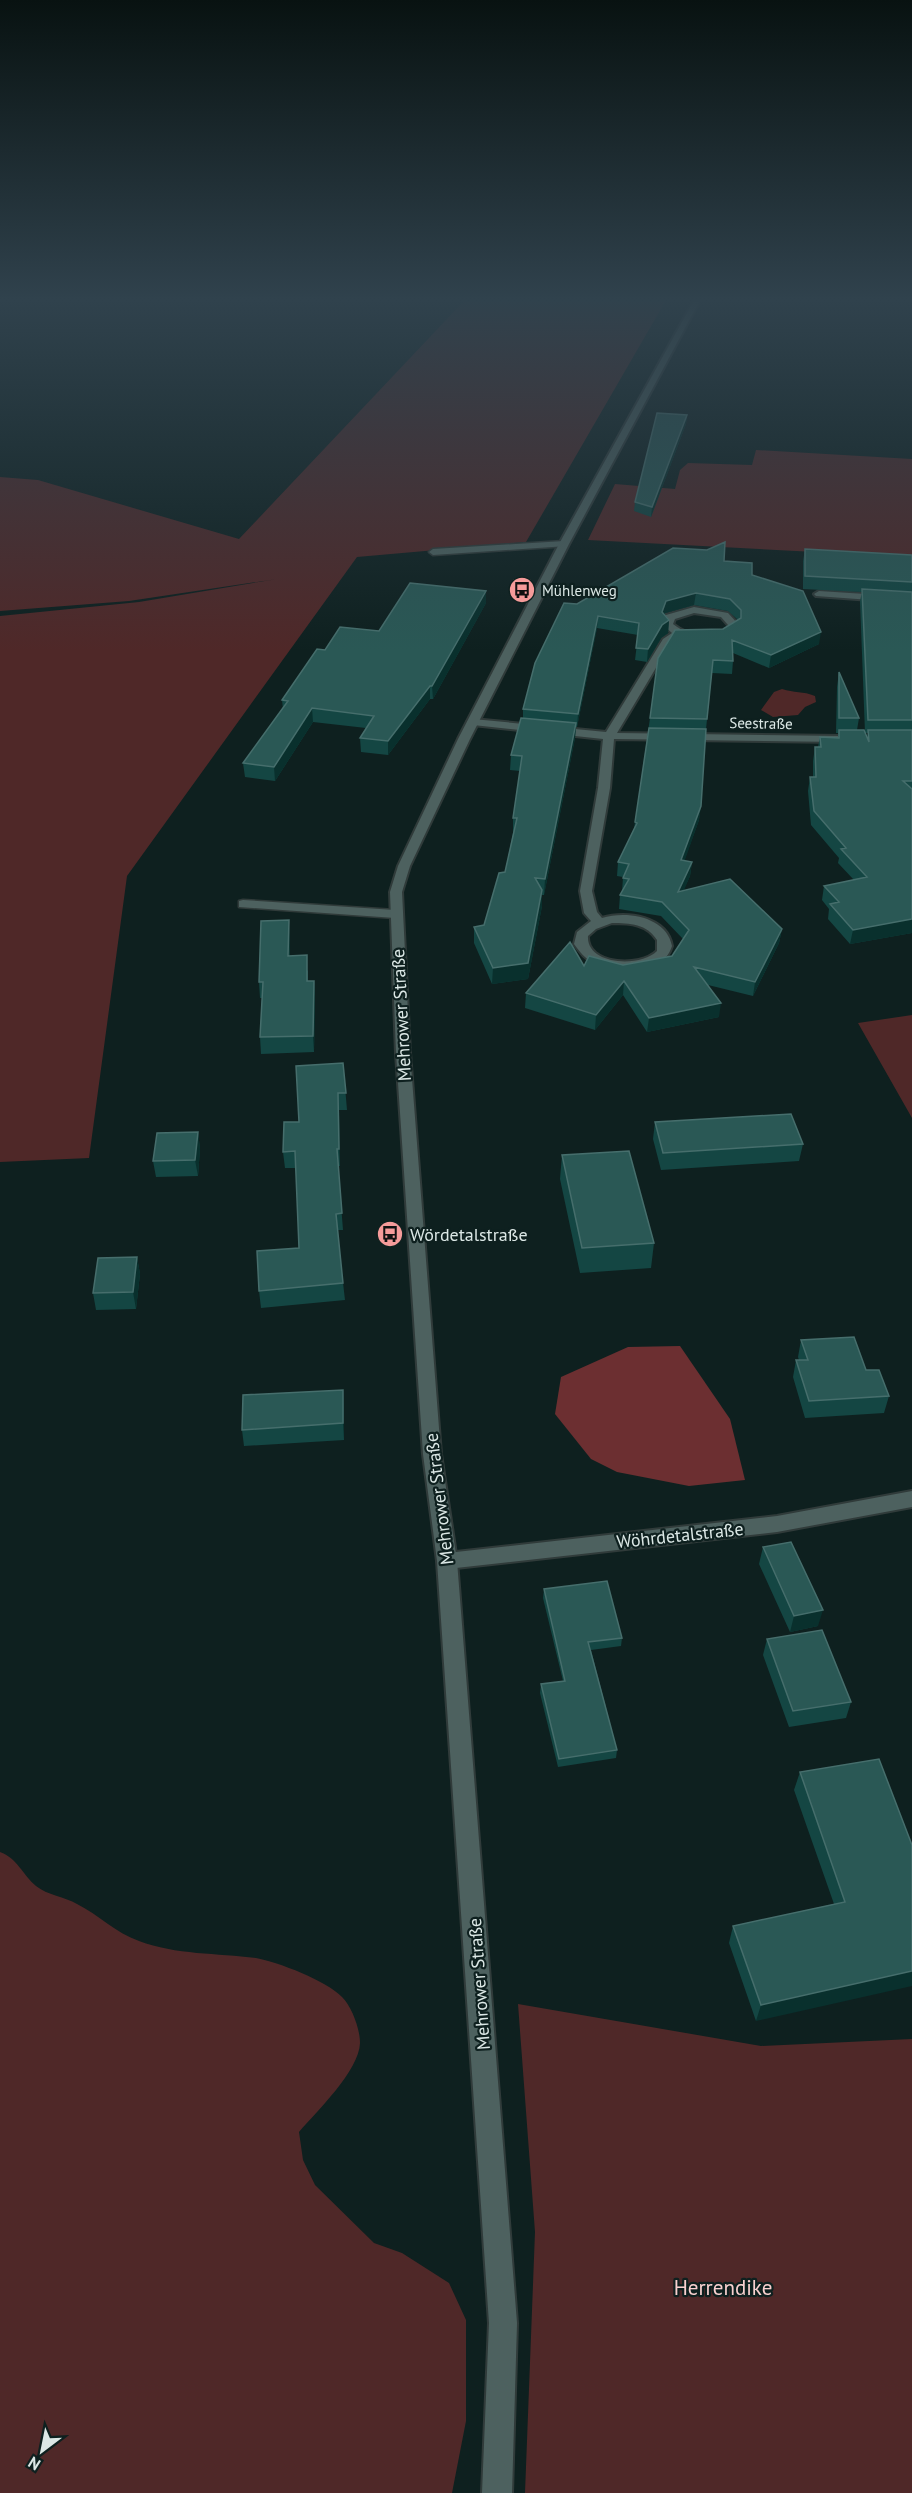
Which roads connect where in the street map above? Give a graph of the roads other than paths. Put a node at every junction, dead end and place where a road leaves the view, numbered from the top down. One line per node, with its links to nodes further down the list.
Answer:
1 (632, 418): 2 (main road, Mehrower Straße)
2 (564, 543): 3 (lane); 7 (main road, Mehrower Straße)
3 (433, 552)
4 (819, 594): 5 (main road)
5 (912, 600)
6 (679, 634): 6 (main road); 8 (main road)
7 (473, 722): 8 (main road, Seestraße); 11 (main road, Mehrower Straße)
8 (609, 736): 9 (main road, Seestraße); 12 (main road)
9 (854, 739)
10 (243, 904): 11 (lane)
11 (395, 914): 14 (main road, Mehrower Straße)
12 (599, 922): 12 (main road)
13 (912, 1498): 14 (main road, Wöhrdetalstraße)
14 (447, 1561): 15 (main road, Mehrower Straße)
15 (497, 2493)

